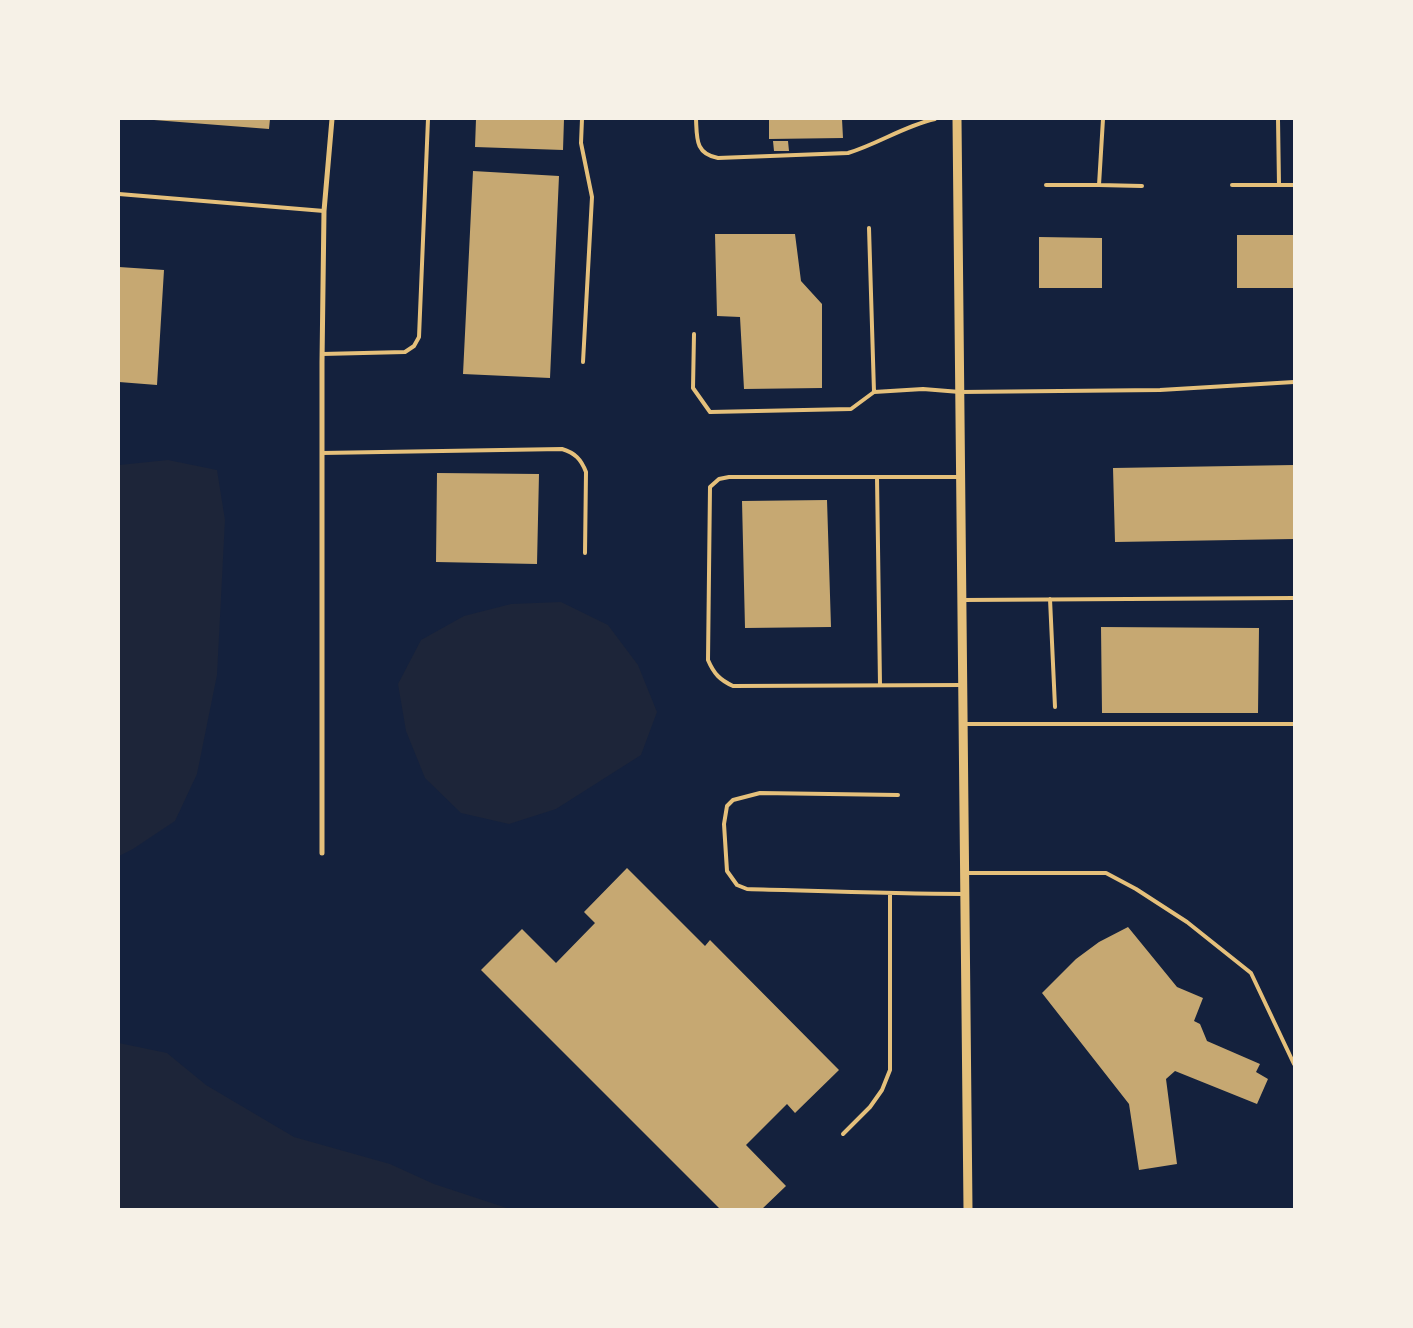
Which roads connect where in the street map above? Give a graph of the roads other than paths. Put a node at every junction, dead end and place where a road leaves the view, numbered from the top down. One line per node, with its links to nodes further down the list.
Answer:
1 (332, 119): 16 (street)
2 (428, 119): 19 (lane)
3 (582, 119): 20 (lane)
4 (696, 119): 5 (lane)
5 (935, 119)
6 (957, 119): 23 (street)
7 (1102, 119): 13 (lane)
8 (1278, 119): 11 (lane)
9 (1046, 185): 13 (lane)
10 (1232, 185): 11 (lane)
11 (1279, 185): 12 (lane)
12 (1294, 185)
13 (1099, 186): 14 (lane)
14 (1142, 186)
15 (119, 194): 16 (lane)
16 (324, 211): 19 (street)
17 (869, 228): 22 (lane)
18 (694, 334): 22 (lane)
19 (322, 354): 24 (street)
20 (582, 362)
21 (1294, 382): 23 (lane)
22 (874, 392): 23 (lane)
23 (960, 392): 26 (street)
24 (322, 453): 27 (lane); 37 (street)
25 (877, 477): 26 (lane); 31 (lane); 31 (lane)
26 (961, 477): 30 (street)
27 (585, 554)
28 (1294, 598): 29 (lane)
29 (1050, 599): 30 (lane); 33 (lane)
30 (963, 600): 32 (street)
31 (880, 685): 32 (lane)
32 (964, 685): 34 (street)
33 (1055, 707)
34 (964, 724): 35 (lane); 38 (street)
35 (1294, 724)
36 (898, 796): 39 (lane)
37 (322, 853)
38 (966, 873): 40 (street); 41 (lane)
39 (890, 894): 40 (lane); 42 (lane)
40 (966, 894): 43 (street)
41 (1294, 1064)
42 (843, 1134)
43 (968, 1209)

